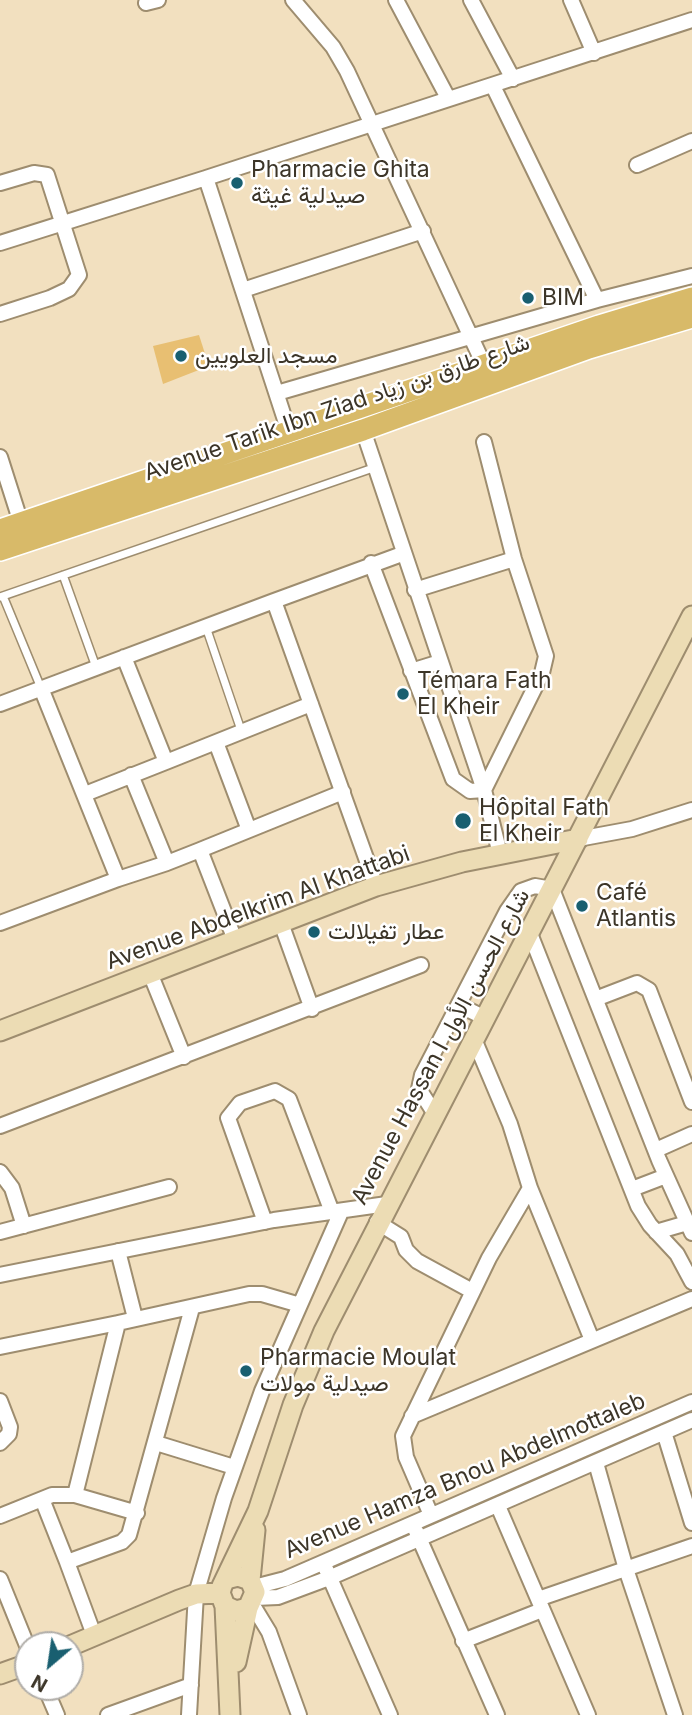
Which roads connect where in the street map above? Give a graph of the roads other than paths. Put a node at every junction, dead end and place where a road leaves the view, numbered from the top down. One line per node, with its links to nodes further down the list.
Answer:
1 (293, 0): 10 (street)
2 (396, 0): 9 (street)
3 (471, 0): 7 (street)
4 (571, 0): 6 (street)
5 (691, 24): 6 (street)
6 (594, 53): 7 (street)
7 (513, 79): 8 (street)
8 (493, 86): 9 (street); 21 (street)
9 (448, 99): 10 (street)
10 (372, 125): 13 (street); 16 (street)
11 (692, 141): 12 (street)
12 (637, 165)
13 (206, 178): 15 (street); 19 (street)
14 (0, 183): 15 (street)
15 (65, 222): 17 (street); 22 (street)
16 (422, 231): 19 (street); 24 (street)
17 (0, 243)
18 (692, 276): 21 (street)
19 (243, 290): 26 (street)
20 (692, 298): 25 (main road, Avenue Tarik Ibn Ziad شارع طارق بن زياد)
21 (597, 300): 24 (street)
22 (0, 314)
23 (692, 317): 27 (main road, Avenue Tarik Ibn Ziad شارع طارق بن زياد)
24 (470, 335): 25 (street); 26 (street)
25 (484, 365): 28 (main road, Avenue Tarik Ibn Ziad شارع طارق بن زياد)
26 (277, 393): 28 (street)
27 (363, 430): 31 (street); 35 (main road, Avenue Tarik Ibn Ziad شارع طارق بن زياد)
28 (289, 432): 33 (main road, Avenue Tarik Ibn Ziad شارع طارق بن زياد)
29 (484, 442): 37 (street)
30 (0, 457): 32 (street)
31 (376, 467): 36 (street); 39 (lane)
32 (5, 488): 33 (street)
33 (21, 523): 34 (main road, Avenue Tarik Ibn Ziad شارع طارق بن زياد)
34 (0, 530)
35 (0, 550)
36 (402, 554): 38 (street); 40 (street)
37 (514, 559): 40 (street); 56 (street)
38 (371, 563): 42 (street); 48 (street)
39 (63, 575): 41 (lane); 47 (lane)
40 (415, 590): 46 (street)
41 (2, 597): 49 (lane)
42 (274, 601): 44 (street); 51 (street)
43 (692, 617): 61 (main road, Avenue Hassan I شارع الحسن الأول)
44 (206, 626): 45 (street); 52 (lane)
45 (124, 657): 47 (street); 54 (street)
46 (440, 662): 48 (street); 56 (street)
47 (96, 667): 49 (street)
48 (411, 671): 56 (street)
49 (41, 688): 50 (street); 58 (street)
50 (0, 704)
51 (311, 705): 52 (street); 57 (street)
52 (242, 733): 53 (street)
53 (217, 744): 54 (street); 60 (street)
54 (166, 762): 55 (street)
55 (131, 775): 58 (street); 64 (street)
56 (484, 790): 63 (street)
57 (343, 792): 60 (street); 66 (street)
58 (85, 794): 65 (street)
59 (692, 810): 61 (street)
60 (249, 830): 62 (street)
61 (578, 839): 63 (main road, Avenue Abdelkrim Al Khattabi); 67 (main road, Avenue Hassan I شارع الحسن الأول)
62 (200, 850): 64 (street); 71 (street)
63 (500, 854): 66 (main road, Avenue Abdelkrim Al Khattabi)
64 (167, 863): 65 (street)
65 (118, 879): 68 (street)
66 (376, 886): 69 (main road, Avenue Abdelkrim Al Khattabi)
67 (552, 888): 70 (main road, Avenue Hassan I شارع الحسن الأول); 74 (street); 75 (street)
68 (0, 923)
69 (281, 923): 71 (main road, Avenue Abdelkrim Al Khattabi); 76 (street)
70 (529, 931): 77 (main road, Avenue Hassan I شارع الحسن الأول); 90 (street)
71 (236, 940): 73 (main road, Avenue Abdelkrim Al Khattabi)
72 (421, 965): 76 (street)
73 (150, 972): 78 (main road, Avenue Abdelkrim Al Khattabi); 80 (street)
74 (598, 998): 81 (street); 85 (street)
75 (459, 1005): 77 (street); 82 (street)
76 (312, 1009): 80 (street)
77 (485, 1018): 79 (main road, Avenue Hassan I شارع الحسن الأول)
78 (0, 1031)
79 (474, 1038): 82 (main road, Avenue Hassan I شارع الحسن الأول); 89 (street)
80 (184, 1057): 83 (street)
81 (692, 1102)
82 (435, 1114): 92 (main road, Avenue Hassan I شارع الحسن الأول)
83 (0, 1126)
84 (692, 1134): 85 (street)
85 (656, 1150): 87 (street)
86 (0, 1171): 94 (street)
87 (666, 1176): 90 (street); 95 (street)
88 (169, 1187): 94 (street)
89 (530, 1188): 101 (street); 107 (street)
90 (632, 1189): 97 (street)
91 (336, 1212): 92 (street); 93 (street); 93 (street); 103 (street)
92 (382, 1213): 101 (street); 121 (main road, Avenue Hassan I شارع الحسن الأول)
93 (265, 1222): 98 (street)
94 (24, 1226): 96 (street)
95 (690, 1228): 97 (street)
96 (0, 1232)
97 (656, 1232): 100 (street)
98 (118, 1251): 99 (street); 105 (street)
99 (0, 1275)
100 (692, 1282)
101 (472, 1291): 111 (street)
102 (692, 1299): 107 (street)
103 (300, 1305): 104 (street); 117 (street)
104 (192, 1308): 105 (street); 115 (street)
105 (135, 1318): 106 (street)
106 (118, 1323): 108 (street); 118 (street)
107 (592, 1340): 111 (street)
108 (0, 1347)
109 (0, 1401): 114 (street)
110 (692, 1402): 123 (street, Avenue Hamza Bnou Abdelmottaleb)
111 (412, 1416): 123 (street)
112 (692, 1420): 113 (street)
113 (664, 1432): 116 (street); 126 (street)
114 (0, 1443)
115 (156, 1443): 117 (street); 122 (street)
116 (596, 1463): 120 (street); 131 (street)
117 (234, 1467): 135 (street)
118 (75, 1495): 119 (street); 122 (street)
119 (42, 1499): 124 (street); 129 (street)
120 (498, 1506): 127 (street); 137 (street)
121 (258, 1511): 134 (main road, Avenue Hassan I شارع الحسن الأول); 136 (main road, Avenue Hassan I شارع الحسن الأول)
122 (137, 1513): 129 (street)
123 (431, 1515): 125 (street, Avenue Hamza Bnou Abdelmottaleb)
124 (0, 1516)
125 (412, 1523): 127 (street); 130 (street, Avenue Hamza Bnou Abdelmottaleb)
126 (692, 1523)
127 (420, 1539): 132 (street); 141 (street)
128 (692, 1547): 131 (street)
129 (67, 1562): 139 (street)
130 (323, 1562): 132 (street); 136 (street, Avenue Hamza Bnou Abdelmottaleb)
131 (626, 1569): 137 (street); 151 (street)
132 (329, 1578): 136 (street); 148 (street)
133 (0, 1579): 138 (street)
134 (224, 1593): 135 (main road); 136 (main road); 136 (main road); 142 (main road, Avenue Hassan I شارع الحسن الأول)
135 (196, 1594): 139 (main road); 143 (street)
136 (252, 1595): 142 (main road, Avenue Hassan I شارع الحسن الأول); 147 (street)
137 (540, 1604): 141 (street); 150 (street)
138 (21, 1631)
139 (94, 1635): 140 (main road)
140 (84, 1640)
141 (463, 1641): 149 (street)
142 (231, 1683): 146 (main road, Avenue Hassan I شارع الحسن الأول)
143 (191, 1685): 144 (street); 145 (street)
144 (108, 1715)
145 (189, 1715)
146 (230, 1715)
147 (299, 1715)
148 (390, 1715)
149 (497, 1715)
150 (588, 1715)
151 (675, 1715)

